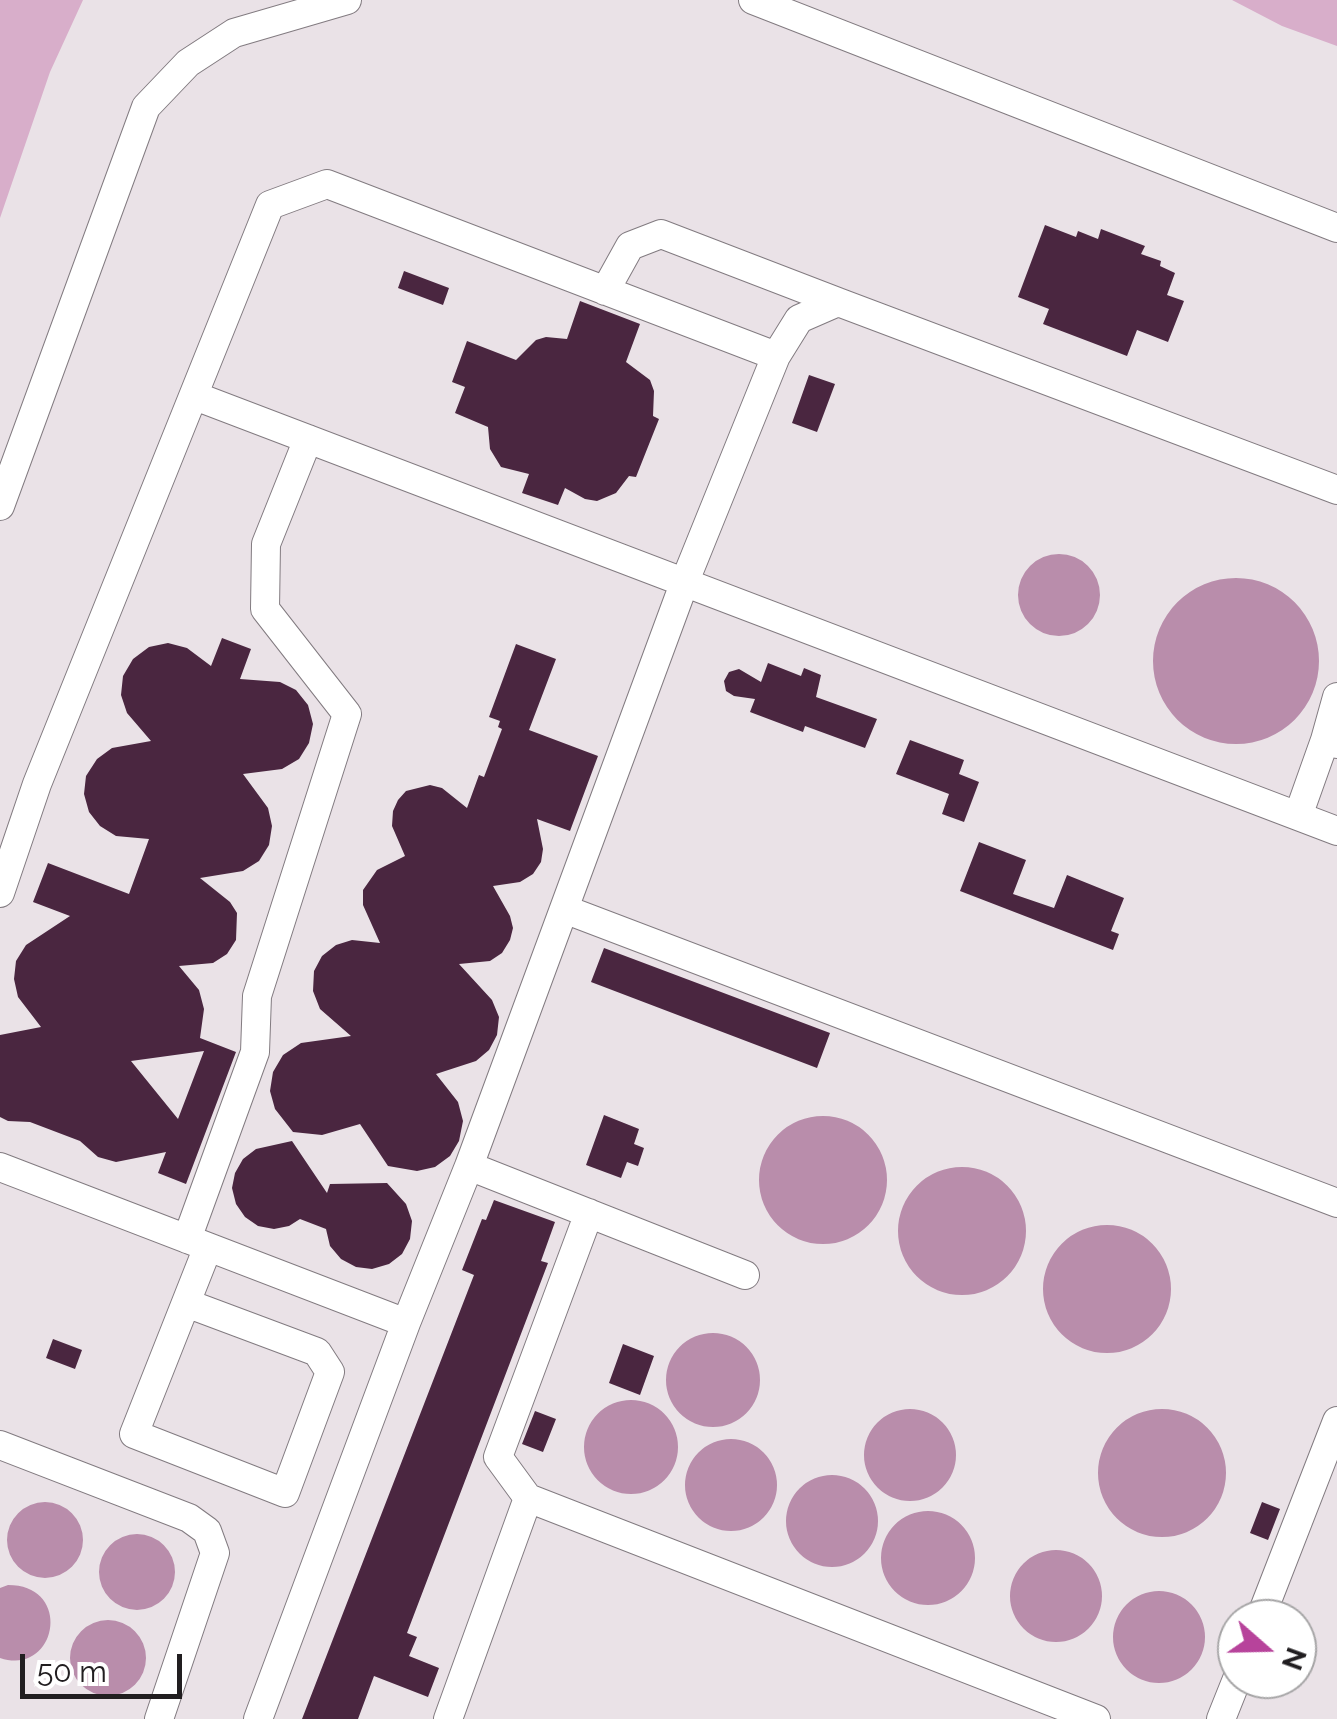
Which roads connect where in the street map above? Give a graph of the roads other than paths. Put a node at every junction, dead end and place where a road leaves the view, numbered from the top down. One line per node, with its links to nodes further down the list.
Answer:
1 (348, 0): 10 (lane)
2 (753, 0): 3 (lane)
3 (1337, 228)
4 (605, 291): 5 (lane); 6 (lane); 7 (lane)
5 (838, 302): 6 (lane); 9 (lane)
6 (776, 356): 11 (lane)
7 (195, 396): 8 (lane); 16 (lane)
8 (308, 439): 11 (lane); 22 (lane)
9 (1337, 490)
10 (0, 506)
11 (686, 581): 14 (lane); 17 (lane)
12 (1337, 697): 13 (lane)
13 (1331, 742): 14 (lane)
14 (1298, 816): 15 (lane)
15 (1337, 831)
16 (0, 893)
17 (564, 909): 18 (lane); 20 (lane)
18 (469, 1166): 21 (lane); 25 (lane)
19 (0, 1168): 22 (lane)
20 (1337, 1203)
21 (589, 1213): 23 (lane); 28 (lane)
22 (198, 1243): 24 (lane); 25 (lane)
23 (745, 1275)
24 (186, 1303): 24 (lane)
25 (406, 1323): 31 (lane)
26 (1337, 1421): 29 (lane)
27 (0, 1445): 30 (lane)
28 (528, 1498): 32 (lane); 33 (lane)
29 (1268, 1599)
30 (159, 1719)
31 (258, 1719)
32 (448, 1719)
33 (1096, 1719)

